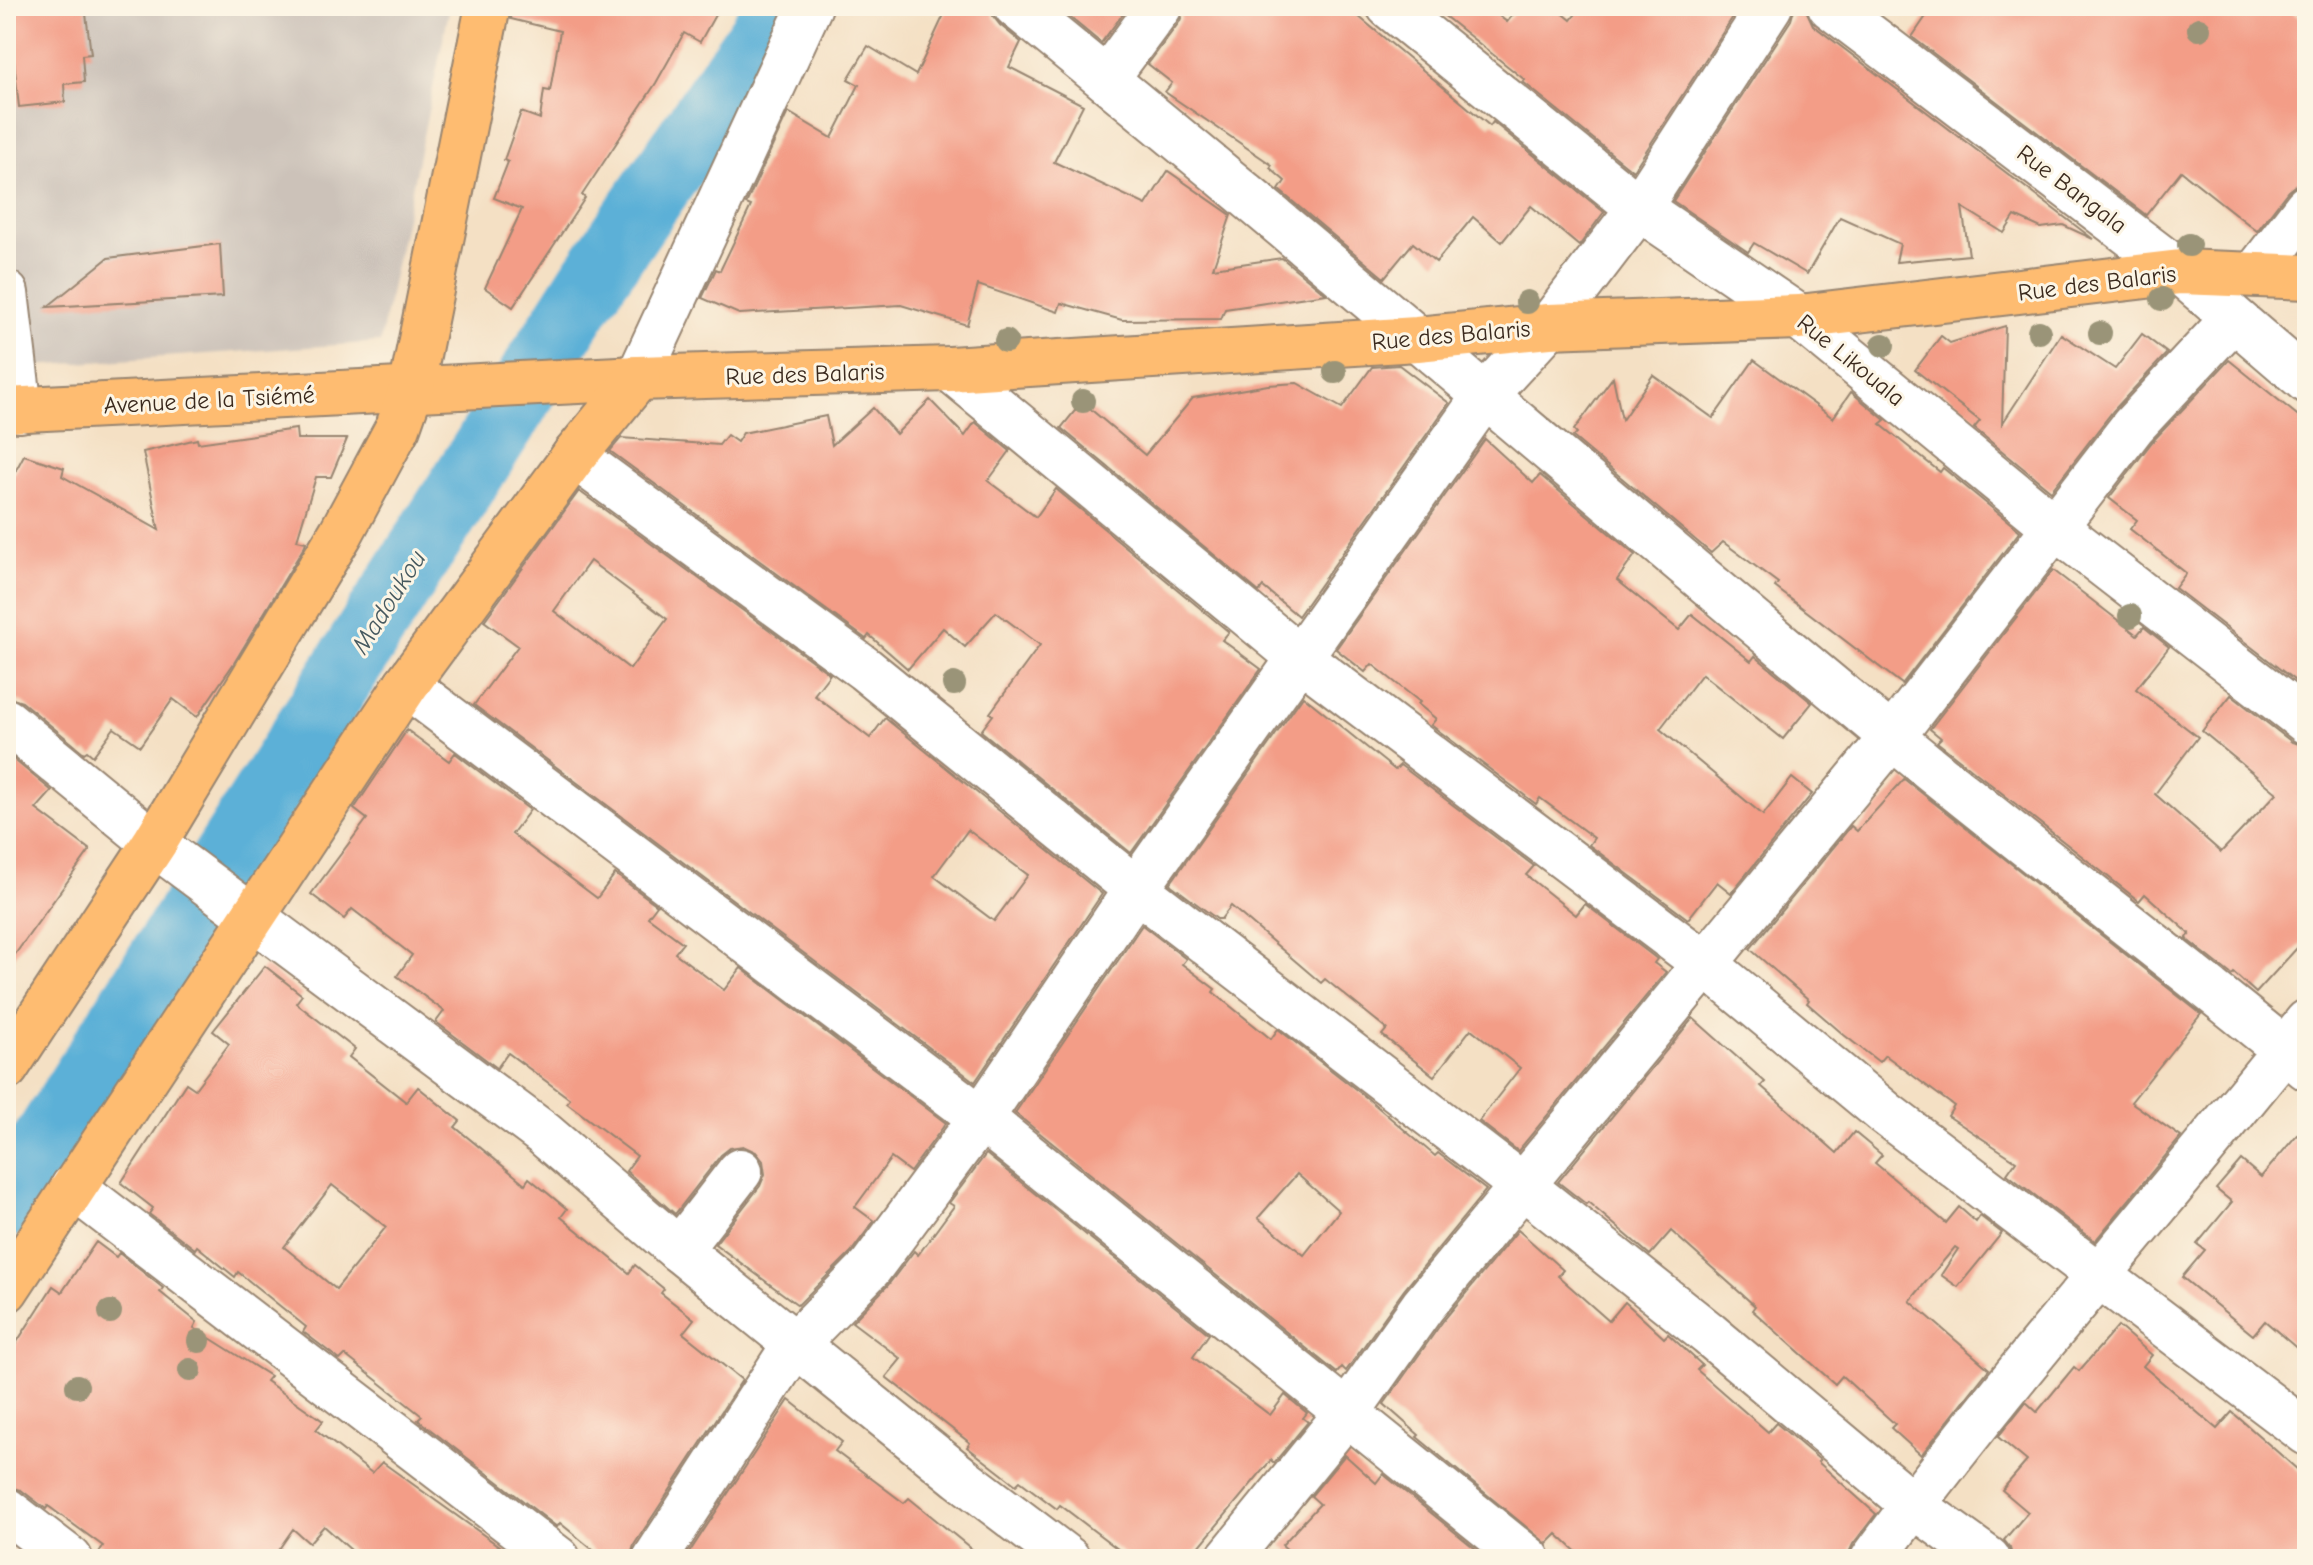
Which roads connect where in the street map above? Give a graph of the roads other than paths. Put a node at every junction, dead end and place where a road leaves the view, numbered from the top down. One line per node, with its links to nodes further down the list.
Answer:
1 (488, 6): 23 (main road)
2 (810, 6): 20 (street)
3 (1016, 6): 8 (street)
4 (1160, 6): 8 (street)
5 (1389, 6): 10 (street, Rue Likouala)
6 (1770, 6): 10 (street)
7 (1830, 6): 11 (street, Rue Bangala)
8 (1106, 79): 18 (street)
9 (2307, 207): 12 (street)
10 (1639, 208): 15 (street, Rue Likouala); 17 (street)
11 (2180, 272): 12 (main road, Rue des Balaris); 15 (main road, Rue des Balaris); 16 (street, Rue Bangala)
12 (2255, 274): 13 (main road, Rue des Balaris)
13 (2307, 277)
14 (6, 293): 25 (street)
15 (1799, 317): 17 (main road, Rue des Balaris); 27 (street, Rue Likouala)
16 (2233, 319): 22 (street, Rue Bangala); 27 (street)
17 (1549, 326): 18 (main road, Rue des Balaris); 24 (street)
18 (1417, 339): 19 (main road, Rue des Balaris); 24 (street)
19 (950, 369): 20 (main road, Rue des Balaris); 28 (street)
20 (638, 378): 21 (main road, Rue des Balaris); 26 (main road)
21 (594, 381): 23 (main road, Avenue de la Tsiémé)
22 (2307, 381)
23 (426, 389): 25 (main road, Avenue de la Tsiémé); 33 (main road)
24 (1486, 394): 28 (street); 32 (street)
25 (13, 410)
26 (574, 456): 29 (main road); 34 (street)
27 (2056, 528): 31 (street, Rue Likouala); 32 (street)
28 (1299, 657): 34 (street); 36 (street)
29 (406, 685): 35 (main road); 39 (street)
30 (6, 721): 33 (street)
31 (2307, 722)
32 (1892, 737): 36 (street); 37 (street)
33 (162, 849): 35 (street); 38 (main road)
34 (1136, 889): 39 (street); 42 (street)
35 (241, 908): 41 (main road); 43 (street)
36 (1704, 963): 42 (street); 44 (street)
37 (2300, 1046): 44 (street)
38 (6, 1068)
39 (981, 1118): 46 (street); 47 (street)
40 (740, 1171): 43 (street)
41 (73, 1187): 45 (main road); 52 (street)
42 (1524, 1187): 47 (street); 49 (street)
43 (679, 1250): 46 (street)
44 (2098, 1274): 48 (street); 49 (street)
45 (6, 1290)
46 (795, 1344): 53 (street); 54 (street)
47 (1347, 1413): 55 (street); 56 (street)
48 (2307, 1433)
49 (1913, 1505): 57 (street); 58 (street)
50 (6, 1510): 51 (street)
51 (70, 1559)
52 (558, 1559)
53 (655, 1559)
54 (1068, 1559)
55 (1228, 1559)
56 (1528, 1559)
57 (1873, 1559)
58 (1988, 1559)

